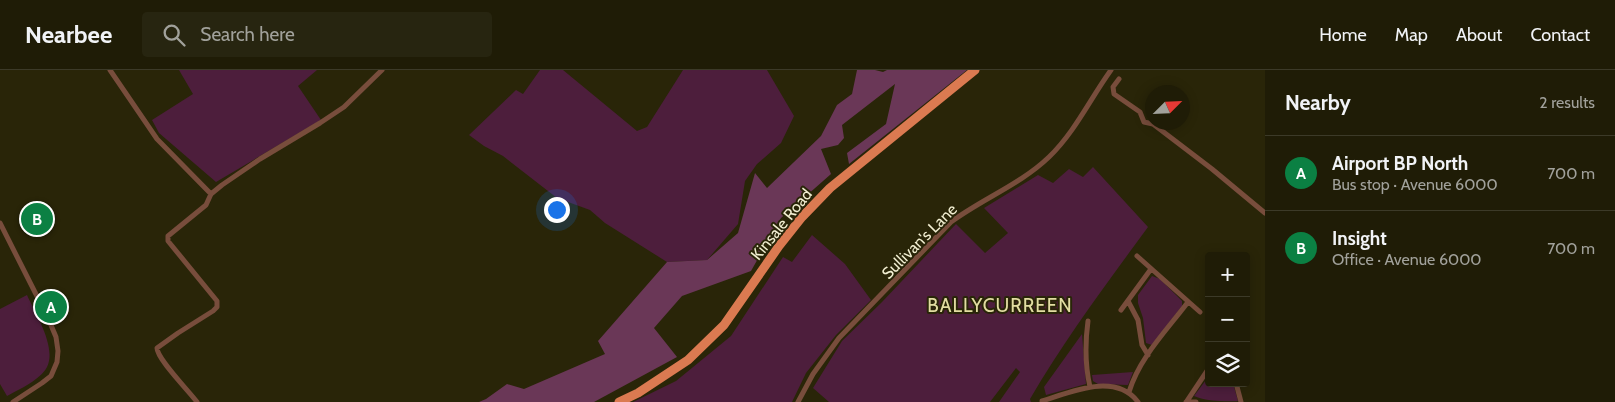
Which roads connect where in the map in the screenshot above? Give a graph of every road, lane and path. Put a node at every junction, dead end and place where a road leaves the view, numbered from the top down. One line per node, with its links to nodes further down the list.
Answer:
1 (110, 70): 6 (street)
2 (382, 70): 6 (street)
3 (975, 70): 26 (highway, Kinsale Road)
4 (1111, 70): 27 (street, Sullivan's Lane)
5 (1119, 79): 7 (street)
6 (211, 194): 14 (street)
7 (1265, 213)
8 (0, 223): 24 (street)
9 (1137, 256): 10 (street)
10 (1151, 269): 11 (street); 13 (street)
11 (1128, 301): 15 (street); 18 (street)
12 (224, 302): 14 (street)
13 (1188, 302): 16 (street); 18 (street)
14 (217, 304): 25 (street)
15 (1121, 310)
16 (1200, 312)
17 (1088, 321): 20 (street)
18 (1148, 355): 22 (street)
19 (1205, 374): 29 (street)
20 (1090, 386): 22 (street); 23 (street)
21 (1237, 387): 31 (street)
22 (1129, 392): 28 (street)
23 (1042, 401)
24 (13, 402)
25 (197, 402)
26 (619, 402)
27 (798, 402)
28 (1138, 402)
29 (1186, 402): 30 (street)
30 (1196, 402)
31 (1241, 402)

